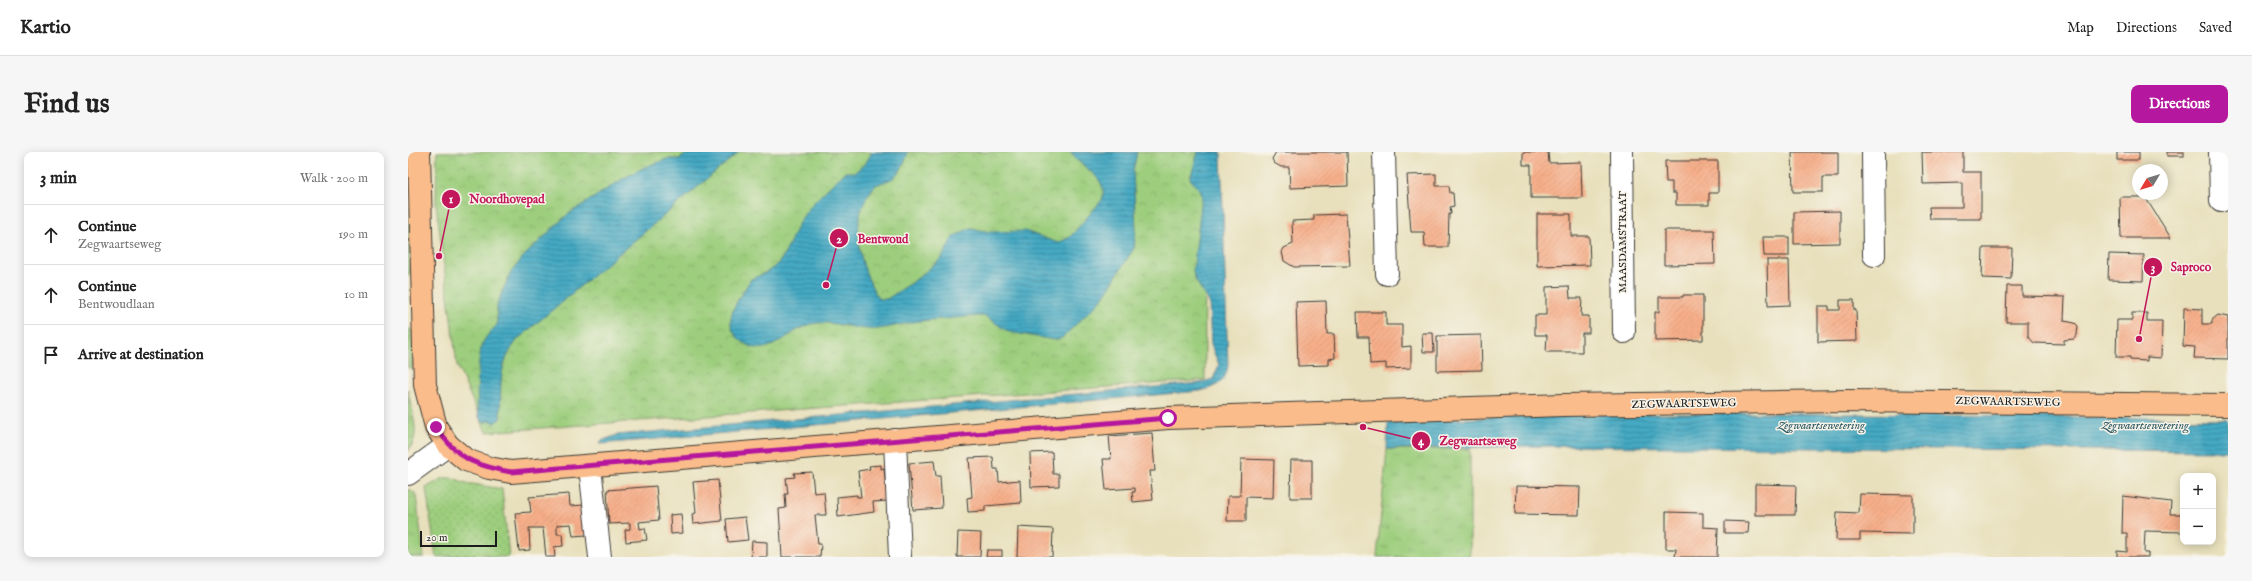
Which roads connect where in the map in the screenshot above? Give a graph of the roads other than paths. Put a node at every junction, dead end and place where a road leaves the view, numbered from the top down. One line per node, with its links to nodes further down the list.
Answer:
1 (419, 152): 12 (main road, ZEGWAARTSEWEG)
2 (1384, 152): 8 (street)
3 (1622, 152): 9 (street, MAASDAMSTRAAT)
4 (1873, 152): 7 (street)
5 (2220, 152): 6 (street)
6 (2221, 201)
7 (1874, 255)
8 (1387, 274)
9 (1624, 332)
10 (2228, 405): 11 (main road, ZEGWAARTSEWEG)
11 (895, 440): 13 (main road, ZEGWAARTSEWEG); 16 (street)
12 (448, 444): 13 (main road, ZEGWAARTSEWEG); 14 (street)
13 (590, 467): 15 (street)
14 (408, 474)
15 (600, 557)
16 (900, 557)

